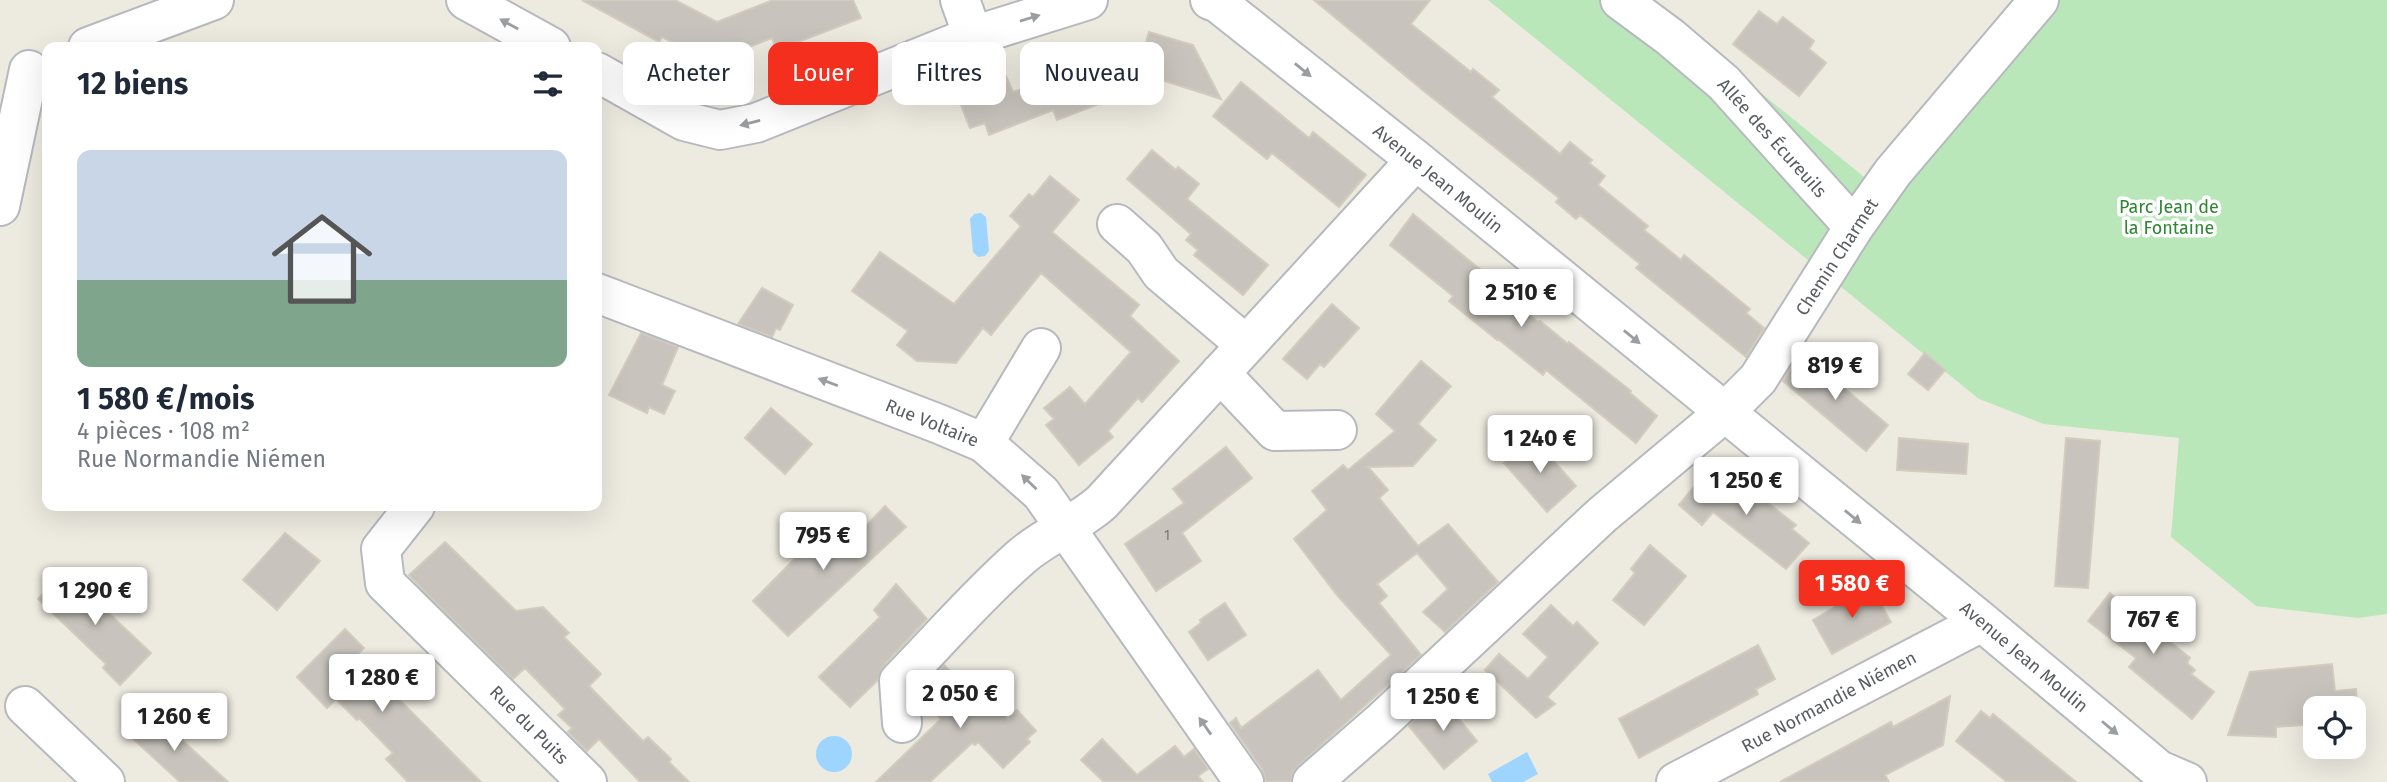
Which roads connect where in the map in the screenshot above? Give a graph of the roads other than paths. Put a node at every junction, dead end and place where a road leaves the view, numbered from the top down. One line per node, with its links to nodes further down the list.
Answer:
1 (214, 0): 9 (street)
2 (466, 0): 10 (street, one-way to 2)
3 (960, 0): 8 (street)
4 (1088, 0): 8 (street, one-way to 4)
5 (1210, 0): 13 (street, Avenue Jean Moulin, one-way to 13)
6 (1620, 0): 16 (street, Allée des Écureuils)
7 (2039, 0): 16 (street, Chemin Charmet)
8 (973, 36): 11 (street, one-way to 11)
9 (101, 42)
10 (542, 42)
11 (602, 75)
12 (31, 77): 14 (street)
13 (1416, 160): 18 (street); 21 (street, Avenue Jean Moulin, one-way to 21)
14 (0, 206)
15 (1117, 224): 18 (street)
16 (1854, 227): 21 (street, Chemin Charmet)
17 (602, 295): 23 (street, Rue Voltaire, one-way to 17)
18 (1245, 344): 20 (street)
19 (1041, 348): 23 (street)
20 (1220, 373): 22 (street); 25 (street)
21 (1724, 413): 26 (street, Avenue Jean Moulin, one-way to 26); 32 (street, Chemin Charmet)
22 (1337, 430)
23 (985, 443): 25 (street, Rue Voltaire, one-way to 23)
24 (411, 511): 30 (street, Rue du Puits)
25 (1065, 526): 28 (street); 31 (street, Rue Voltaire, one-way to 25)
26 (1982, 622): 33 (street, Rue Normandie Niémen); 34 (street, Avenue Jean Moulin, one-way to 34)
27 (25, 706): 29 (street)
28 (902, 723)
29 (105, 782)
30 (587, 782)
31 (1244, 782)
32 (1312, 782)
33 (1676, 782)
34 (2187, 782)

